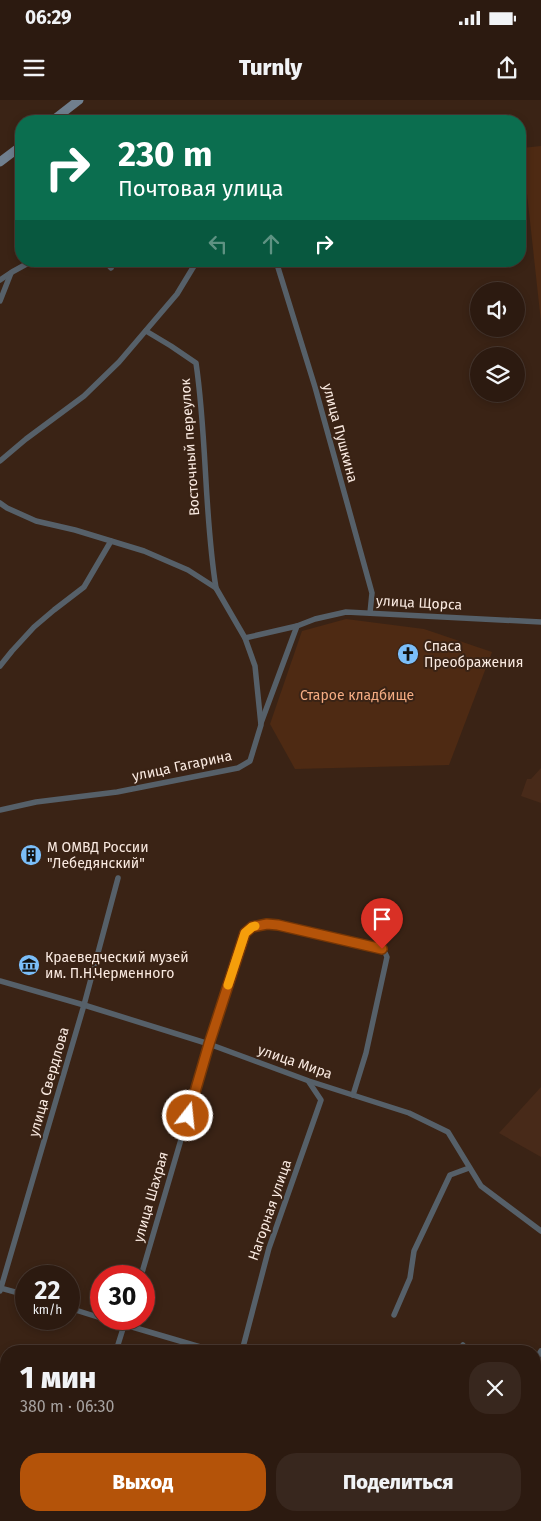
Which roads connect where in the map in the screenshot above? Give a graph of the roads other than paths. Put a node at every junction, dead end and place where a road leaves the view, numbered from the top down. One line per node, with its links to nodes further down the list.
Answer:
1 (79, 100): 2 (main road)
2 (60, 115)
3 (13, 152): 4 (street); 5 (main road)
4 (15, 154)
5 (0, 161)
6 (21, 267): 9 (street)
7 (193, 267): 12 (street)
8 (278, 267): 17 (street, улица Пушкина)
9 (12, 272): 10 (street); 11 (street)
10 (0, 280)
11 (0, 301)
12 (146, 331): 13 (street); 16 (street, Восточный переулок)
13 (0, 461)
14 (0, 503): 15 (street, улица Гагарина)
15 (111, 541): 16 (street, улица Гагарина); 21 (street)
16 (216, 588): 20 (street, улица Гагарина)
17 (370, 613): 18 (street, улица Щорса); 19 (street, улица Щорса)
18 (541, 622)
19 (297, 626): 20 (street, улица Щорса); 22 (street)
20 (245, 638): 22 (street, улица Гагарина)
21 (0, 666)
22 (261, 725): 23 (street, улица Гагарина)
23 (0, 810)
24 (118, 878): 26 (street, улица Свердлова)
25 (0, 981): 26 (street, улица Мира)
26 (84, 1005): 27 (street, улица Мира); 33 (street, улица Свердлова)
27 (209, 1044): 28 (street, улица Мира); 29 (street, улица Шахрая); 32 (street, улица Шахрая)
28 (309, 1082): 29 (street, улица Мира); 40 (street, Нагорная улица)
29 (353, 1095): 30 (street, улица Мира)
30 (469, 1168): 31 (street, улица Мира); 35 (street)
31 (541, 1231)
32 (144, 1265)
33 (0, 1289): 34 (street)
34 (15, 1292)
35 (394, 1315)
36 (122, 1330): 38 (street)
37 (152, 1330): 39 (street)
38 (118, 1345)
39 (196, 1345)
40 (244, 1345)

